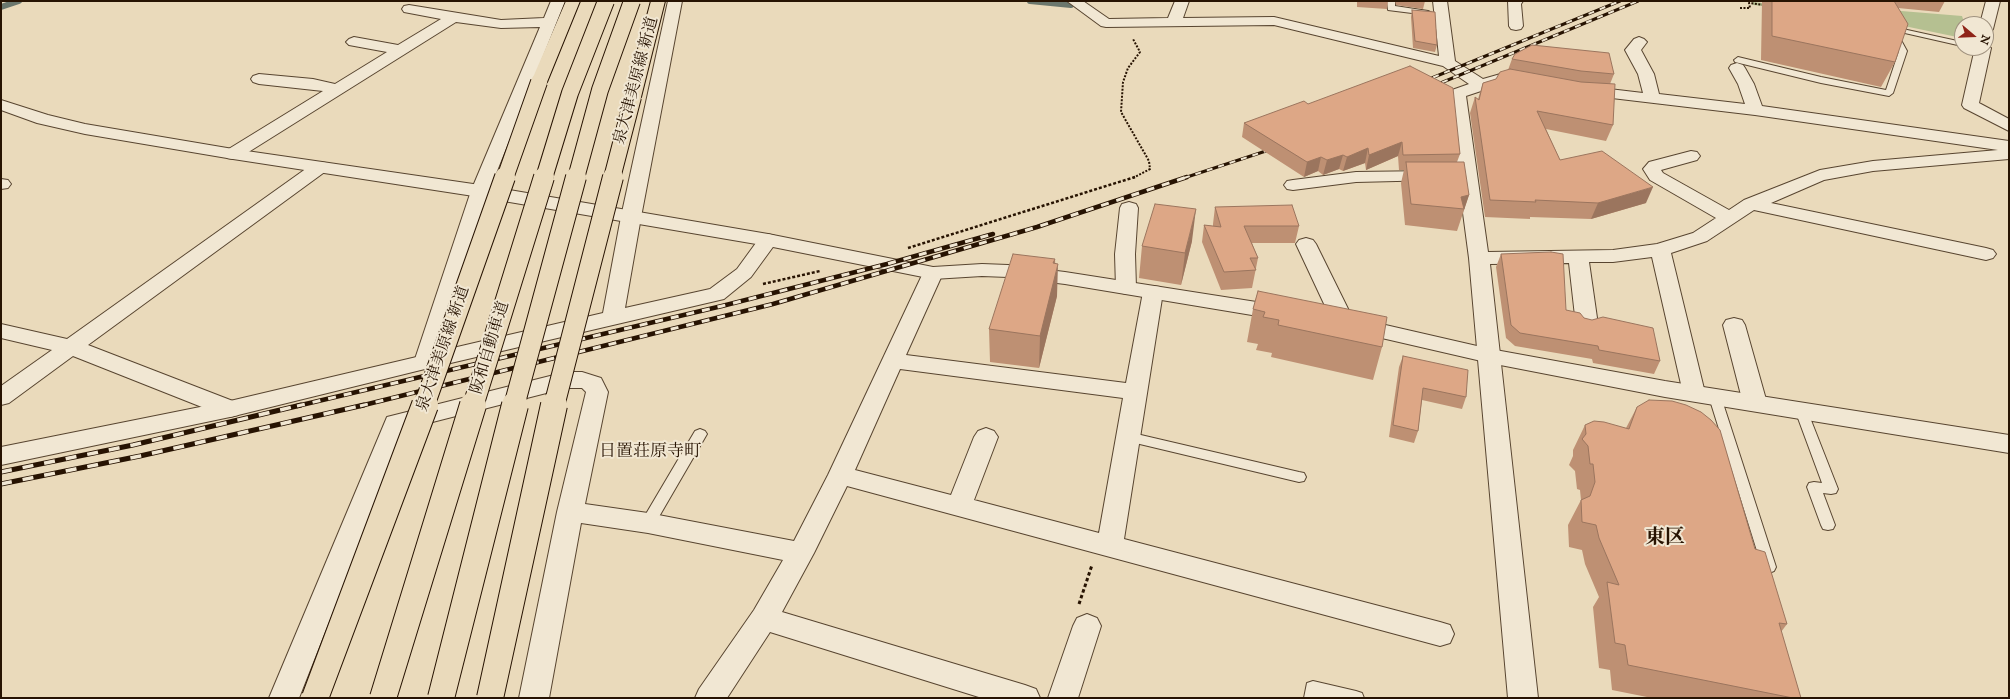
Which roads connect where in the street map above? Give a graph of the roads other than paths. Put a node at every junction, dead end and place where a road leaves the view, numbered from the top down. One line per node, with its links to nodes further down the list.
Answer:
1 (558, 1): 16 (street)
2 (573, 1): 93 (main road, 泉大津美原線 新道, bridge)
3 (606, 1): 94 (main road, 阪和自動車道, bridge)
4 (632, 1): 95 (main road, bridge)
5 (658, 1): 96 (main road, 泉大津美原線 新道, bridge)
6 (675, 1): 45 (street)
7 (1074, 1): 17 (street)
8 (1182, 1): 17 (street)
9 (1391, 1): 12 (lane)
10 (1516, 1): 18 (street)
11 (1993, 1): 14 (street)
12 (1442, 8): 24 (street)
13 (409, 10): 15 (street)
14 (1989, 16)
15 (454, 17): 16 (street); 22 (street)
16 (549, 22): 42 (street)
17 (1174, 22): 24 (street)
18 (1516, 26)
19 (354, 42): 22 (street)
20 (1639, 42): 31 (street)
21 (1954, 42): 25 (lane)
22 (401, 50): 29 (street)
23 (1981, 56): 34 (street)
24 (1448, 63): 28 (street)
25 (1738, 64): 33 (street)
26 (259, 79): 29 (street)
27 (1533, 83): 28 (street)
28 (1481, 85): 40 (street)
29 (338, 89): 36 (street)
30 (1569, 89): 31 (street)
31 (1652, 98): 33 (street)
32 (1, 105): 36 (street)
33 (1755, 110): 35 (street)
34 (2009, 126)
35 (2009, 146)
36 (233, 154): 39 (street)
37 (2009, 154): 43 (street)
38 (1691, 156): 46 (street)
39 (320, 167): 42 (street); 63 (street)
40 (1467, 175): 41 (street); 52 (street)
41 (1293, 185)
42 (480, 192): 45 (street); 66 (street)
43 (1751, 204): 46 (street); 50 (street)
44 (1129, 208): 54 (street)
45 (631, 217): 47 (street); 57 (street)
46 (1730, 218): 49 (street)
47 (768, 240): 53 (street); 57 (street)
48 (1306, 244): 59 (street)
49 (1660, 250): 51 (street); 68 (street)
50 (1986, 254)
51 (1578, 256): 52 (street); 60 (street)
52 (1479, 258): 64 (street)
53 (933, 273): 54 (street); 65 (street)
54 (1126, 288): 55 (street)
55 (1153, 292): 56 (street); 67 (street)
56 (1299, 316)
57 (613, 317): 66 (street)
58 (1321, 319): 59 (street)
59 (1344, 323): 64 (street)
60 (1587, 325)
61 (1734, 325): 71 (street)
62 (1, 331): 63 (street)
63 (71, 347): 69 (street); 72 (street)
64 (1490, 356): 68 (street); 91 (street)
65 (893, 361): 67 (street); 79 (street)
66 (425, 362): 72 (street)
67 (1136, 392): 76 (street)
68 (1694, 393): 70 (street)
69 (1, 397)
70 (1716, 397): 71 (street); 87 (lane)
71 (1755, 403): 73 (street)
72 (230, 409): 78 (street)
73 (1801, 410): 77 (street); 84 (lane)
74 (700, 434): 83 (lane)
75 (986, 437): 81 (street)
76 (1128, 437): 80 (lane); 85 (street)
77 (2009, 444)
78 (1, 456)
79 (840, 475): 81 (street); 86 (street)
80 (1299, 477)
81 (959, 506): 85 (street)
82 (570, 512): 83 (street); 92 (street); 97 (street)
83 (648, 523): 86 (street)
84 (1828, 525)
85 (1105, 545): 90 (street)
86 (801, 553): 88 (street)
87 (1773, 579)
88 (764, 618): 98 (street); 99 (street)
89 (1087, 626): 100 (street)
90 (1440, 634)
91 (1528, 697)
92 (284, 698)
93 (315, 698)
94 (383, 698)
95 (441, 698)
96 (490, 698)
97 (534, 698)
98 (710, 698)
99 (1025, 698)
100 (1063, 698)
101 (1312, 698): 102 (lane)
102 (1356, 698)

